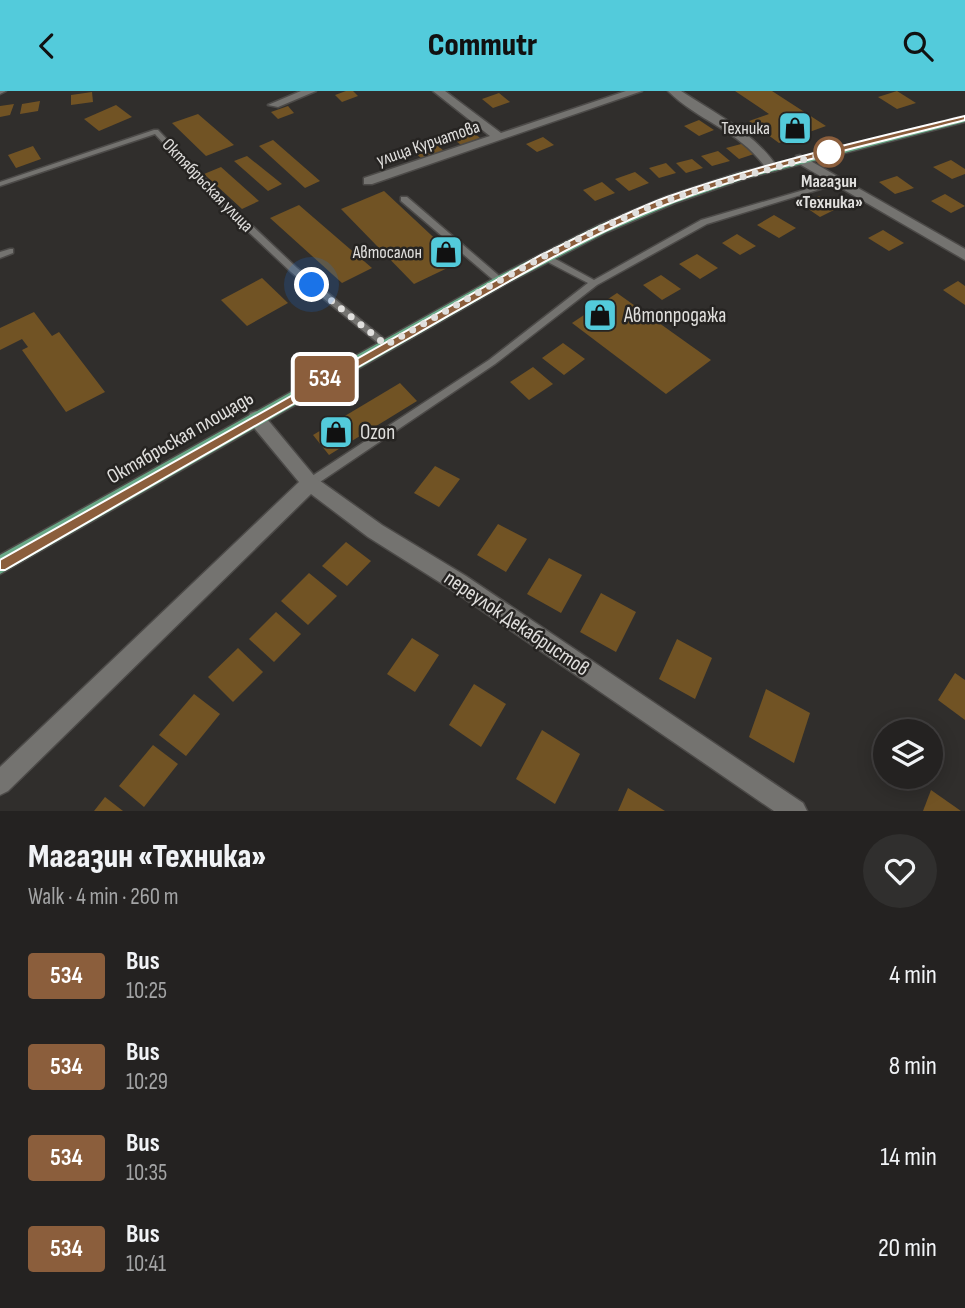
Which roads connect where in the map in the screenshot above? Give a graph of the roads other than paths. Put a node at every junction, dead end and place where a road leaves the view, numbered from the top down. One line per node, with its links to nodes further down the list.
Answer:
1 (311, 91): 5 (street)
2 (438, 91): 7 (street, улица Курчатова)
3 (637, 91): 7 (street, улица Курчатова)
4 (673, 91): 9 (street)
5 (274, 105)
6 (965, 118): 8 (main road, Октябрьская площадь)
7 (499, 137): 10 (street, улица Курчатова)
8 (800, 159): 9 (main road, Октябрьская площадь); 11 (street)
9 (772, 168): 17 (main road, Октябрьская площадь)
10 (368, 181)
11 (838, 182): 16 (street); 19 (lane)
12 (0, 184): 20 (lane, Октябрьская улица)
13 (404, 199): 18 (lane)
14 (10, 251): 15 (lane)
15 (0, 255)
16 (965, 255)
17 (545, 257): 18 (main road, Октябрьская площадь); 19 (lane)
18 (501, 282): 20 (main road, Октябрьская площадь)
19 (594, 283): 22 (lane)
20 (386, 345): 21 (main road, Октябрьская площадь)
21 (256, 418): 22 (street, переулок Декабристов); 23 (main road, Октябрьская площадь)
22 (310, 483): 24 (street); 25 (street, переулок Декабристов)
23 (0, 565)
24 (0, 783)
25 (795, 811)

